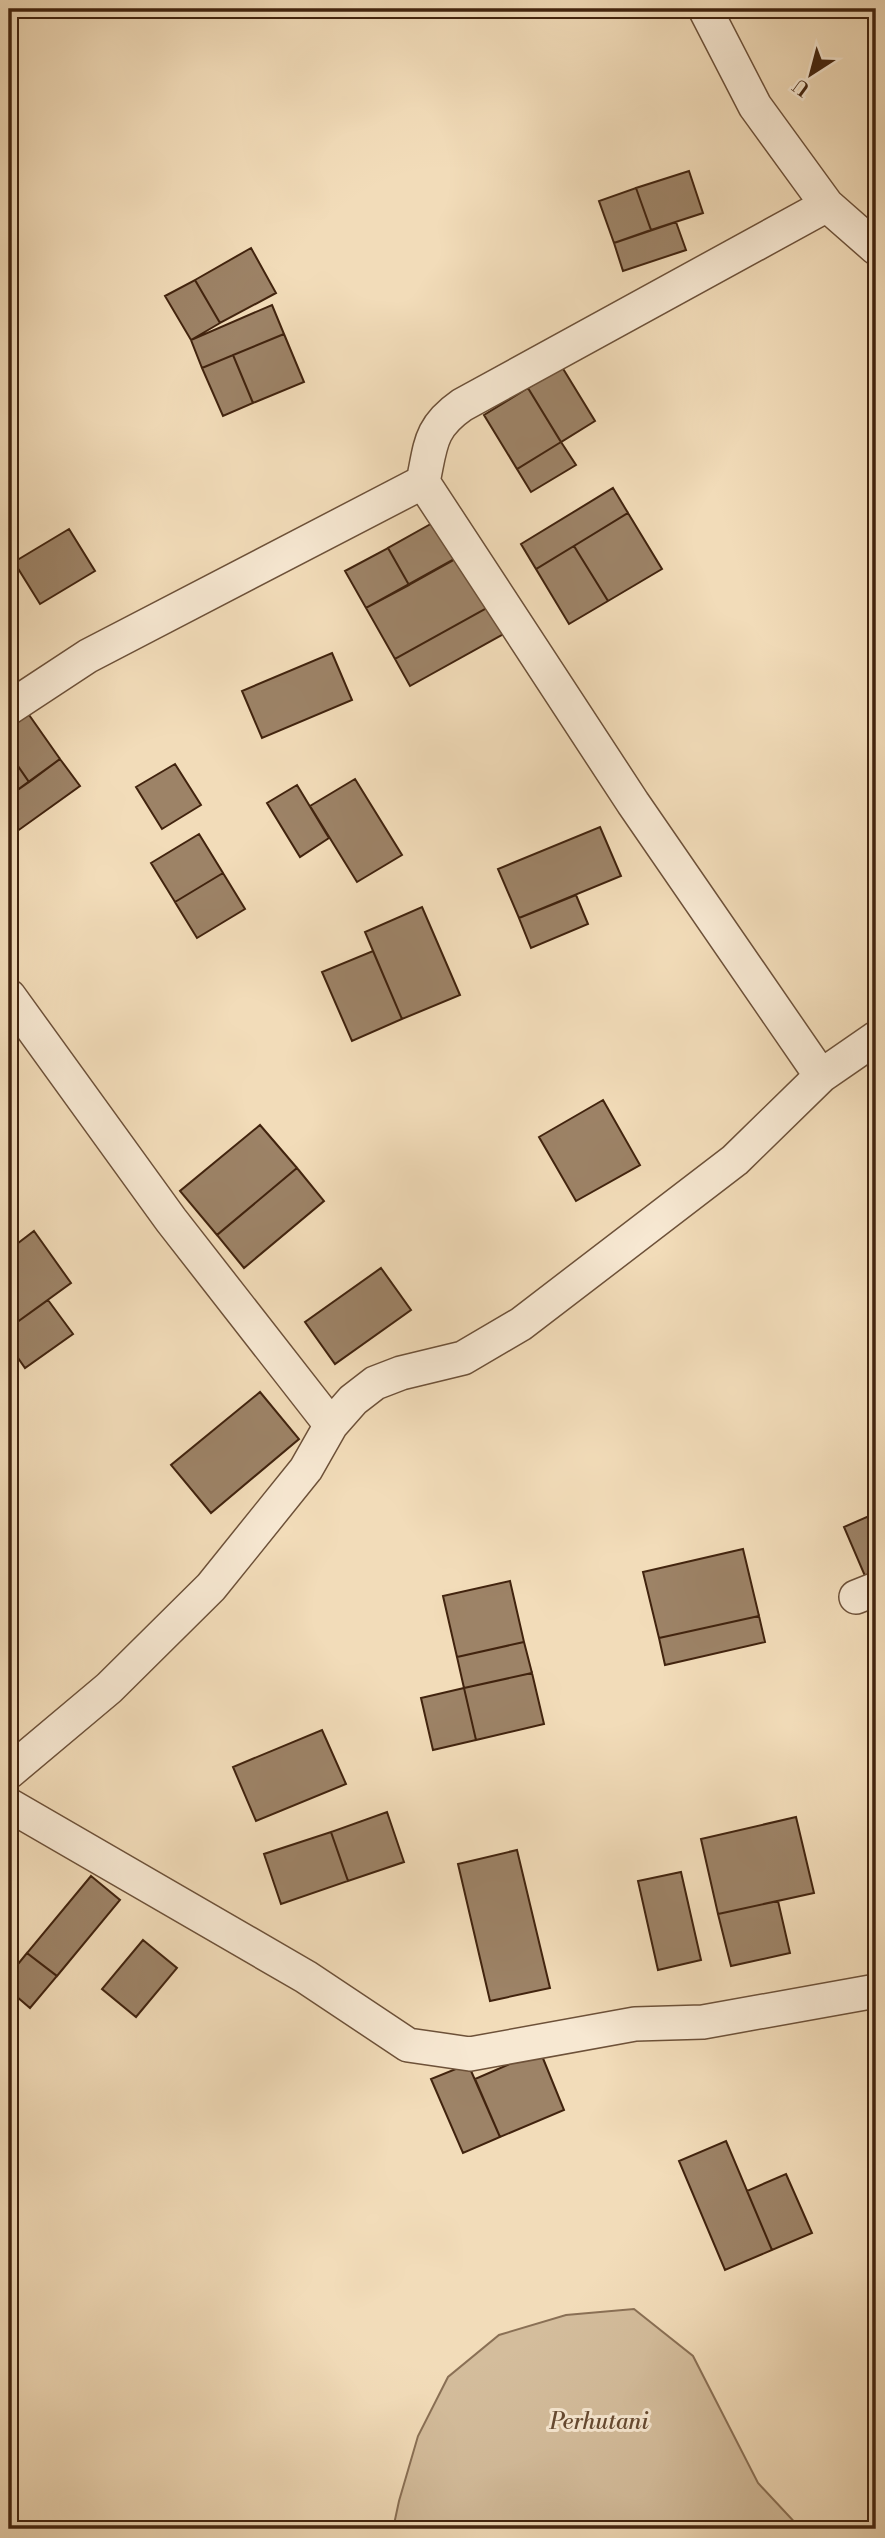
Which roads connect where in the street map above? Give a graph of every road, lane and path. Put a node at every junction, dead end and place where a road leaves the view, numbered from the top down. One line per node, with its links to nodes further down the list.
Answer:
1 (705, 9): 2 (street)
2 (827, 205): 3 (street); 4 (street)
3 (876, 248)
4 (423, 482): 5 (street); 8 (street)
5 (9, 708)
6 (9, 996): 9 (street)
7 (876, 1038): 8 (street)
8 (821, 1076): 9 (street)
9 (331, 1424): 10 (street)
10 (9, 1772)
11 (9, 1805): 12 (street)
12 (876, 1991)

